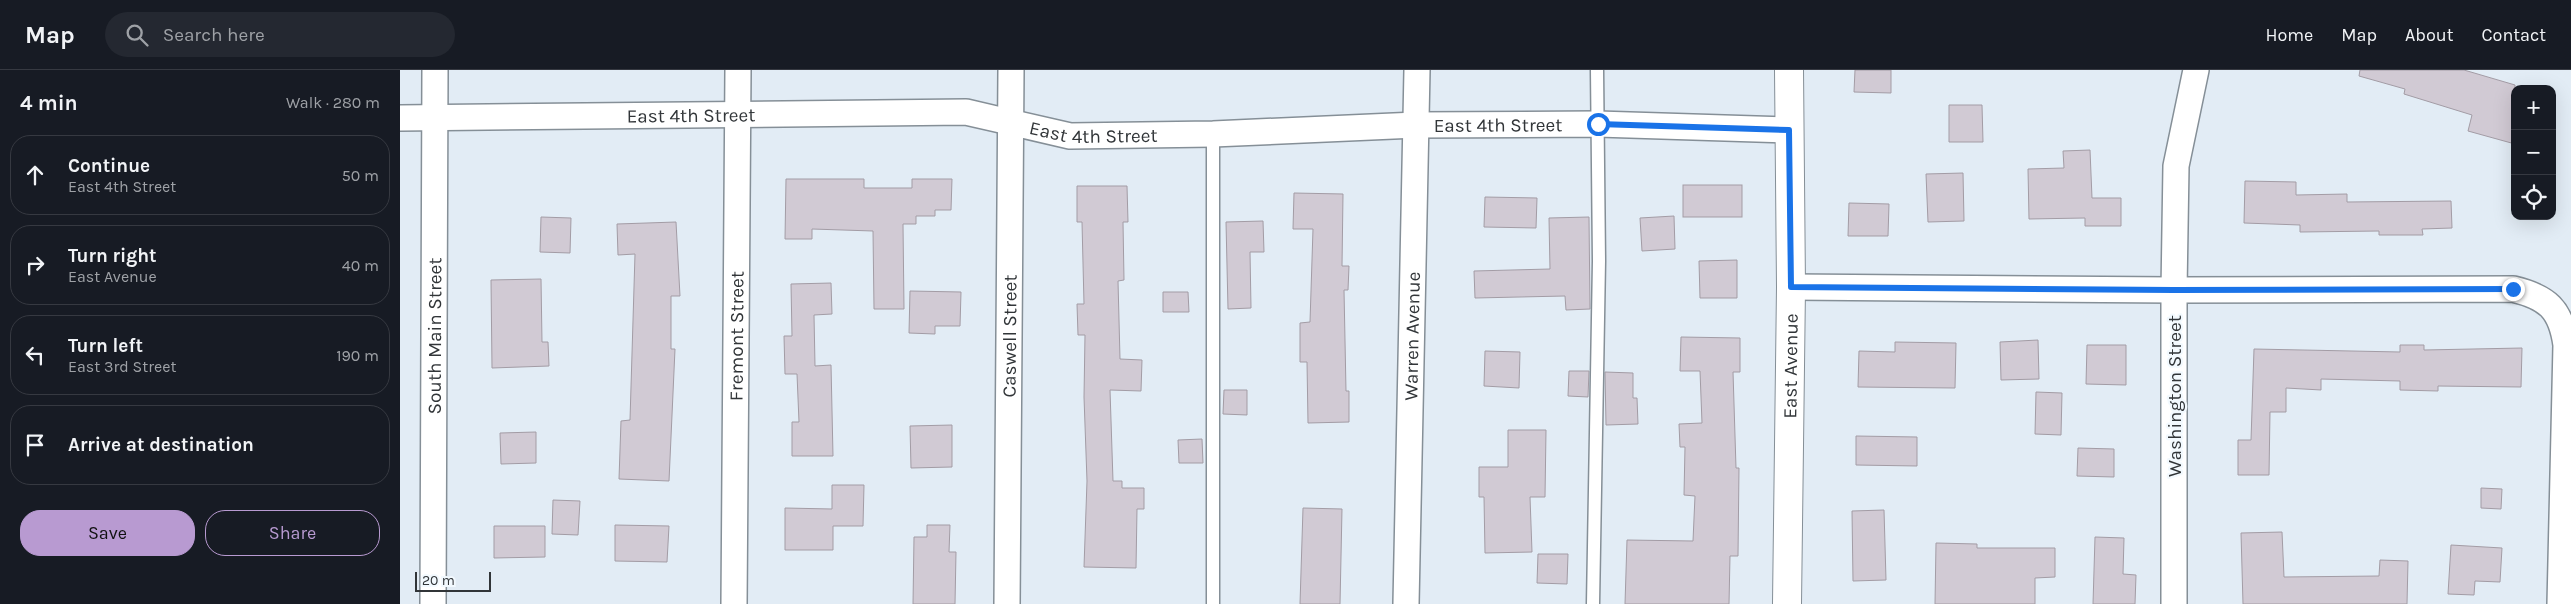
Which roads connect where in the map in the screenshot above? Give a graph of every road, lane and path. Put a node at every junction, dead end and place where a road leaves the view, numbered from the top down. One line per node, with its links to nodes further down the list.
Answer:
1 (435, 70): 9 (street, South Main Street)
2 (738, 70): 8 (street, Fremont Street)
3 (1011, 70): 11 (street, Caswell Street)
4 (1417, 70): 13 (street, Warren Avenue)
5 (1597, 70): 12 (lane)
6 (1789, 70): 14 (street, East Avenue)
7 (2196, 70): 17 (street, Washington Street)
8 (737, 115): 9 (street, East 4th Street); 11 (street, East 4th Street); 19 (street, Fremont Street)
9 (434, 117): 10 (street, East 4th Street); 18 (street, South Main Street)
10 (400, 118)
11 (1011, 122): 15 (street, East 4th Street); 20 (street, Caswell Street)
12 (1598, 124): 13 (street, East 4th Street); 14 (street, East 4th Street); 23 (lane)
13 (1416, 125): 15 (street, East 4th Street); 22 (street, Warren Avenue)
14 (1789, 130): 16 (street, East Avenue)
15 (1213, 134): 21 (lane)
16 (1791, 287): 17 (street); 24 (street, East Avenue)
17 (2174, 290): 25 (street, Washington Street); 26 (street)
18 (433, 604)
19 (734, 604)
20 (1006, 604)
21 (1213, 604)
22 (1406, 604)
23 (1593, 604)
24 (1787, 604)
25 (2174, 604)
26 (2560, 604)

